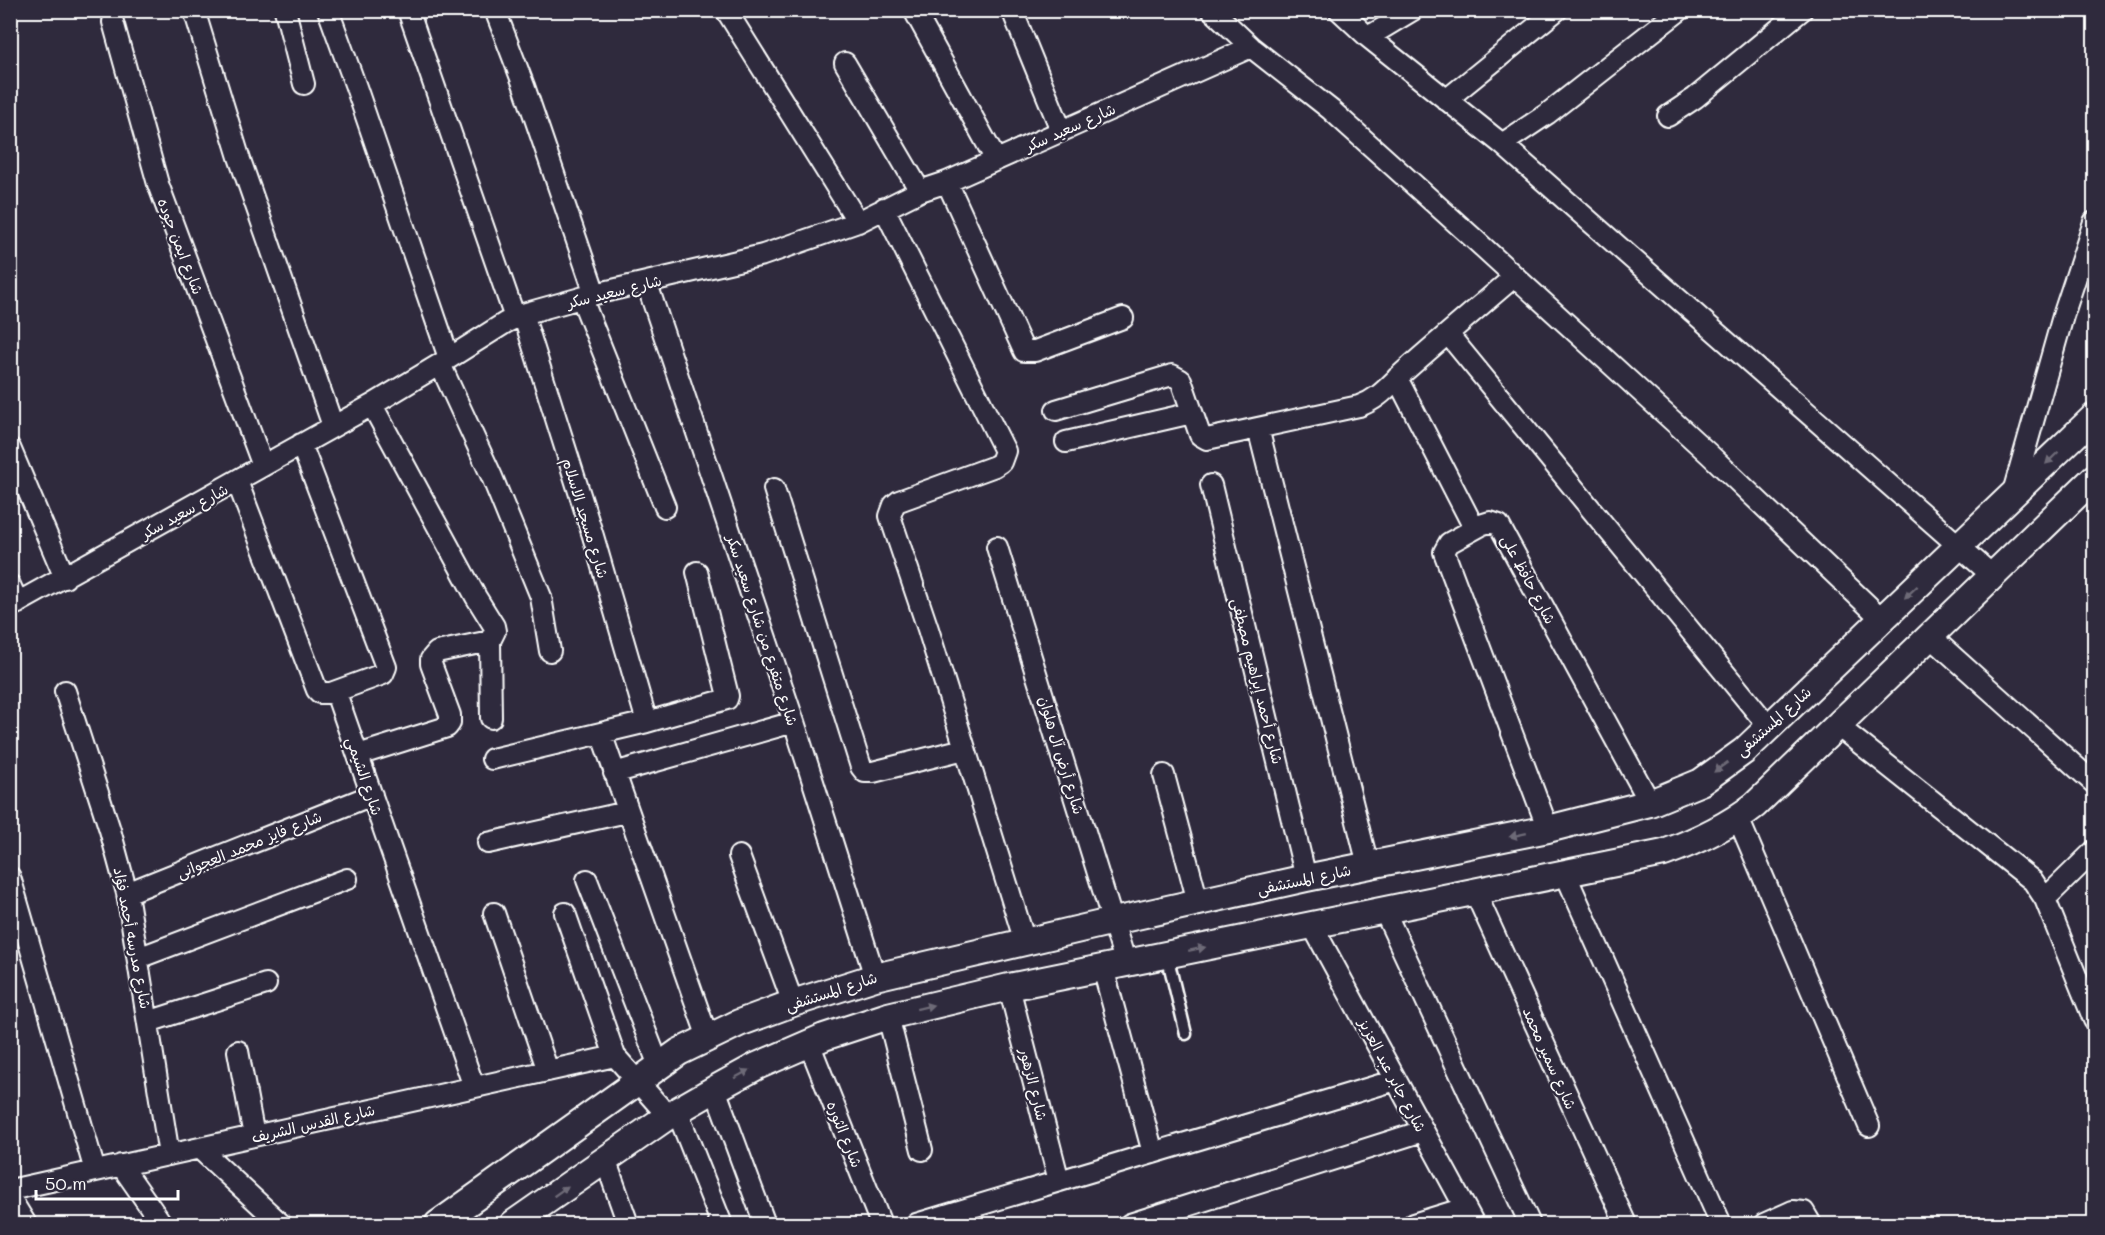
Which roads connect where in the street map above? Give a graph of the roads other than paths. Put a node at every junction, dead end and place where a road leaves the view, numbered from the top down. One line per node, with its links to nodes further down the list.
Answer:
1 (194, 10): 42 (street)
2 (285, 10): 19 (street)
3 (328, 10): 36 (street)
4 (408, 10): 33 (street, شارع مسجد الاسلام)
5 (495, 10): 32 (street)
6 (726, 10): 28 (street)
7 (1012, 10): 22 (street)
8 (1212, 10): 17 (street)
9 (1339, 10): 16 (street)
10 (1413, 10): 16 (street)
11 (1557, 10): 20 (street)
12 (1680, 10): 23 (street)
13 (1802, 10): 21 (street)
14 (916, 14): 24 (street)
15 (113, 22): 47 (street, شارع ايمن جوده)
16 (1368, 37): 20 (street)
17 (1251, 47): 22 (street, شارع سعيد سكر); 30 (street)
18 (845, 63): 26 (street)
19 (304, 84)
20 (1446, 100): 23 (street)
21 (1668, 116)
22 (1061, 130): 24 (street, شارع سعيد سكر)
23 (1502, 144): 55 (street)
24 (996, 160): 25 (street, شارع سعيد سكر)
25 (947, 182): 26 (street, شارع سعيد سكر); 34 (street)
26 (920, 191): 27 (street, شارع سعيد سكر)
27 (884, 208): 28 (street, شارع سعيد سكر); 73 (street)
28 (858, 222): 31 (street, شارع سعيد سكر)
29 (2094, 222): 52 (street)
30 (1515, 276): 35 (street); 61 (street)
31 (647, 284): 32 (street, شارع سعيد سكر); 69 (street, شارع متفرع من شارع سعيد سكر)
32 (589, 297): 33 (street, شارع سعيد سكر); 53 (street)
33 (519, 316): 36 (street, شارع سعيد سكر); 68 (street, شارع مسجد الاسلام)
34 (1123, 318)
35 (1448, 334): 37 (street); 71 (street)
36 (445, 361): 38 (street, شارع سعيد سكر); 64 (street)
37 (1397, 378): 43 (street); 54 (street)
38 (372, 405): 42 (street, شارع سعيد سكر); 63 (street)
39 (1056, 411): 40 (street)
40 (1192, 413): 43 (street); 44 (street)
41 (2094, 417): 52 (street, شارع المستشفى, one-way to 52)
42 (333, 426): 45 (street, شارع سعيد سكر)
43 (1258, 428): 89 (street)
44 (1066, 442)
45 (301, 444): 47 (street, شارع سعيد سكر); 66 (street)
46 (10, 448): 59 (street)
47 (263, 466): 49 (street, شارع سعيد سكر)
48 (2094, 478): 58 (street)
49 (237, 481): 59 (street, شارع سعيد سكر); 66 (street, شارع الشيمي)
50 (1211, 485): 92 (street, شارع أحمد إبراهيم مصطفى)
51 (774, 489): 73 (street)
52 (2012, 496): 55 (street, شارع المستشفى)
53 (665, 507)
54 (1480, 526): 82 (street, شارع حافظ على); 85 (street)
55 (1959, 546): 58 (street); 61 (street, شارع المستشفى, one-way to 61)
56 (997, 548): 102 (street, شارع أرض آل هلوان)
57 (697, 572): 68 (street)
58 (1993, 576): 62 (street)
59 (65, 578): 60 (street, شارع سعيد سكر)
60 (13, 598)
61 (1882, 619): 71 (street, شارع المستشفى)
62 (1930, 636): 70 (street); 77 (street)
63 (490, 640): 67 (street); 74 (street)
64 (550, 651)
65 (65, 691): 96 (street, شارع مدرسه أحمد فؤاد)
66 (332, 693): 74 (street, شارع الشيمي)
67 (491, 718)
68 (647, 722): 72 (street)
69 (794, 722): 78 (street); 108 (street, شارع متفرع من شارع سعيد سكر)
70 (1838, 726): 84 (street); 97 (street)
71 (1768, 727): 82 (street, شارع المستشفى, one-way to 82)
72 (601, 733): 75 (street); 78 (street)
73 (964, 749): 104 (street)
74 (358, 755): 81 (street, شارع الشيمي)
75 (492, 759)
76 (2094, 760): 77 (street)
77 (2071, 763): 80 (street)
78 (614, 773): 83 (street)
79 (1164, 775): 98 (street)
80 (2094, 783)
81 (372, 795): 96 (street, شارع فايز محمد العجوانى); 124 (street, شارع الشيمي)
82 (1650, 804): 85 (street, شارع المستشفى)
83 (627, 812): 86 (street); 116 (street)
84 (1738, 818): 90 (street); 127 (street)
85 (1548, 829): 89 (street, شارع المستشفى, one-way to 89)
86 (488, 843)
87 (2094, 851): 97 (street)
88 (740, 856): 111 (street)
89 (1368, 865): 92 (street, شارع المستشفى)
90 (1565, 873): 95 (street); 155 (street)
91 (10, 877): 136 (street)
92 (1306, 878): 98 (street, شارع المستشفى)
93 (347, 879): 106 (street)
94 (587, 880): 120 (street)
95 (1475, 892): 99 (street); 154 (street, شارع سمير محمد)
96 (127, 893): 106 (street, شارع مدرسه أحمد فؤاد)
97 (2045, 899): 113 (street)
98 (1198, 902): 102 (street, شارع المستشفى)
99 (1384, 910): 103 (street); 153 (street)
100 (565, 913): 119 (street)
101 (494, 914): 121 (street)
102 (1114, 921): 104 (street, شارع المستشفى); 107 (street, شارع أرض آل هلوان)
103 (1312, 925): 105 (street, one-way to 103); 122 (street, شارع جابر عبد العزيز)
104 (1025, 942): 108 (street, شارع المستشفى)
105 (1167, 955): 107 (street); 115 (lane)
106 (138, 958): 114 (street, شارع مدرسه أحمد فؤاد)
107 (1115, 966): 110 (street); 132 (street, شارع أرض آل هلوان)
108 (874, 977): 111 (street, شارع المستشفى)
109 (266, 984): 114 (street)
110 (1009, 987): 112 (street, one-way to 110); 137 (street, شارع الزهور)
111 (793, 1003): 116 (street, شارع المستشفى)
112 (888, 1016): 117 (street); 131 (street)
113 (2094, 1020)
114 (148, 1022): 133 (street, شارع مدرسه أحمد فؤاد)
115 (1186, 1034)
116 (708, 1038): 120 (street, شارع المستشفى)
117 (809, 1043): 125 (street, one-way to 117); 149 (street, شارع الثوره)
118 (238, 1051): 129 (street)
119 (615, 1056): 121 (street, شارع القدس الشريف); 123 (street)
120 (659, 1066): 123 (street, شارع المستشفى)
121 (548, 1071): 124 (street, شارع القدس الشريف)
122 (1395, 1080): 128 (street, شارع جابر عبد العزيز); 132 (street)
123 (637, 1081): 126 (street); 145 (street, شارع المستشفى)
124 (474, 1087): 129 (street, شارع القدس الشريف)
125 (715, 1089): 126 (street); 148 (street)
126 (673, 1113): 134 (street); 141 (street)
127 (1869, 1126)
128 (1423, 1131): 140 (street, شارع جابر عبد العزيز); 151 (street)
129 (254, 1137): 130 (street, شارع القدس الشريف)
130 (200, 1149): 133 (street, شارع القدس الشريف); 144 (street)
131 (922, 1150)
132 (1153, 1153): 137 (street)
133 (170, 1155): 135 (street, شارع القدس الشريف)
134 (605, 1159): 146 (street, one-way to 134); 147 (street)
135 (121, 1165): 136 (street, شارع القدس الشريف); 142 (street)
136 (95, 1171): 138 (street, شارع القدس الشريف)
137 (1059, 1181): 150 (street)
138 (10, 1190)
139 (10, 1198): 143 (street)
140 (1469, 1216): 152 (street)
141 (722, 1221)
142 (156, 1222)
143 (26, 1224)
144 (281, 1224)
145 (438, 1224)
146 (513, 1224)
147 (628, 1224)
148 (765, 1224)
149 (881, 1224)
150 (916, 1224)
151 (1130, 1224)
152 (1413, 1224)
153 (1530, 1224)
154 (1626, 1224)
155 (1721, 1224)
156 (1764, 1224): 157 (street)
157 (1811, 1224)

